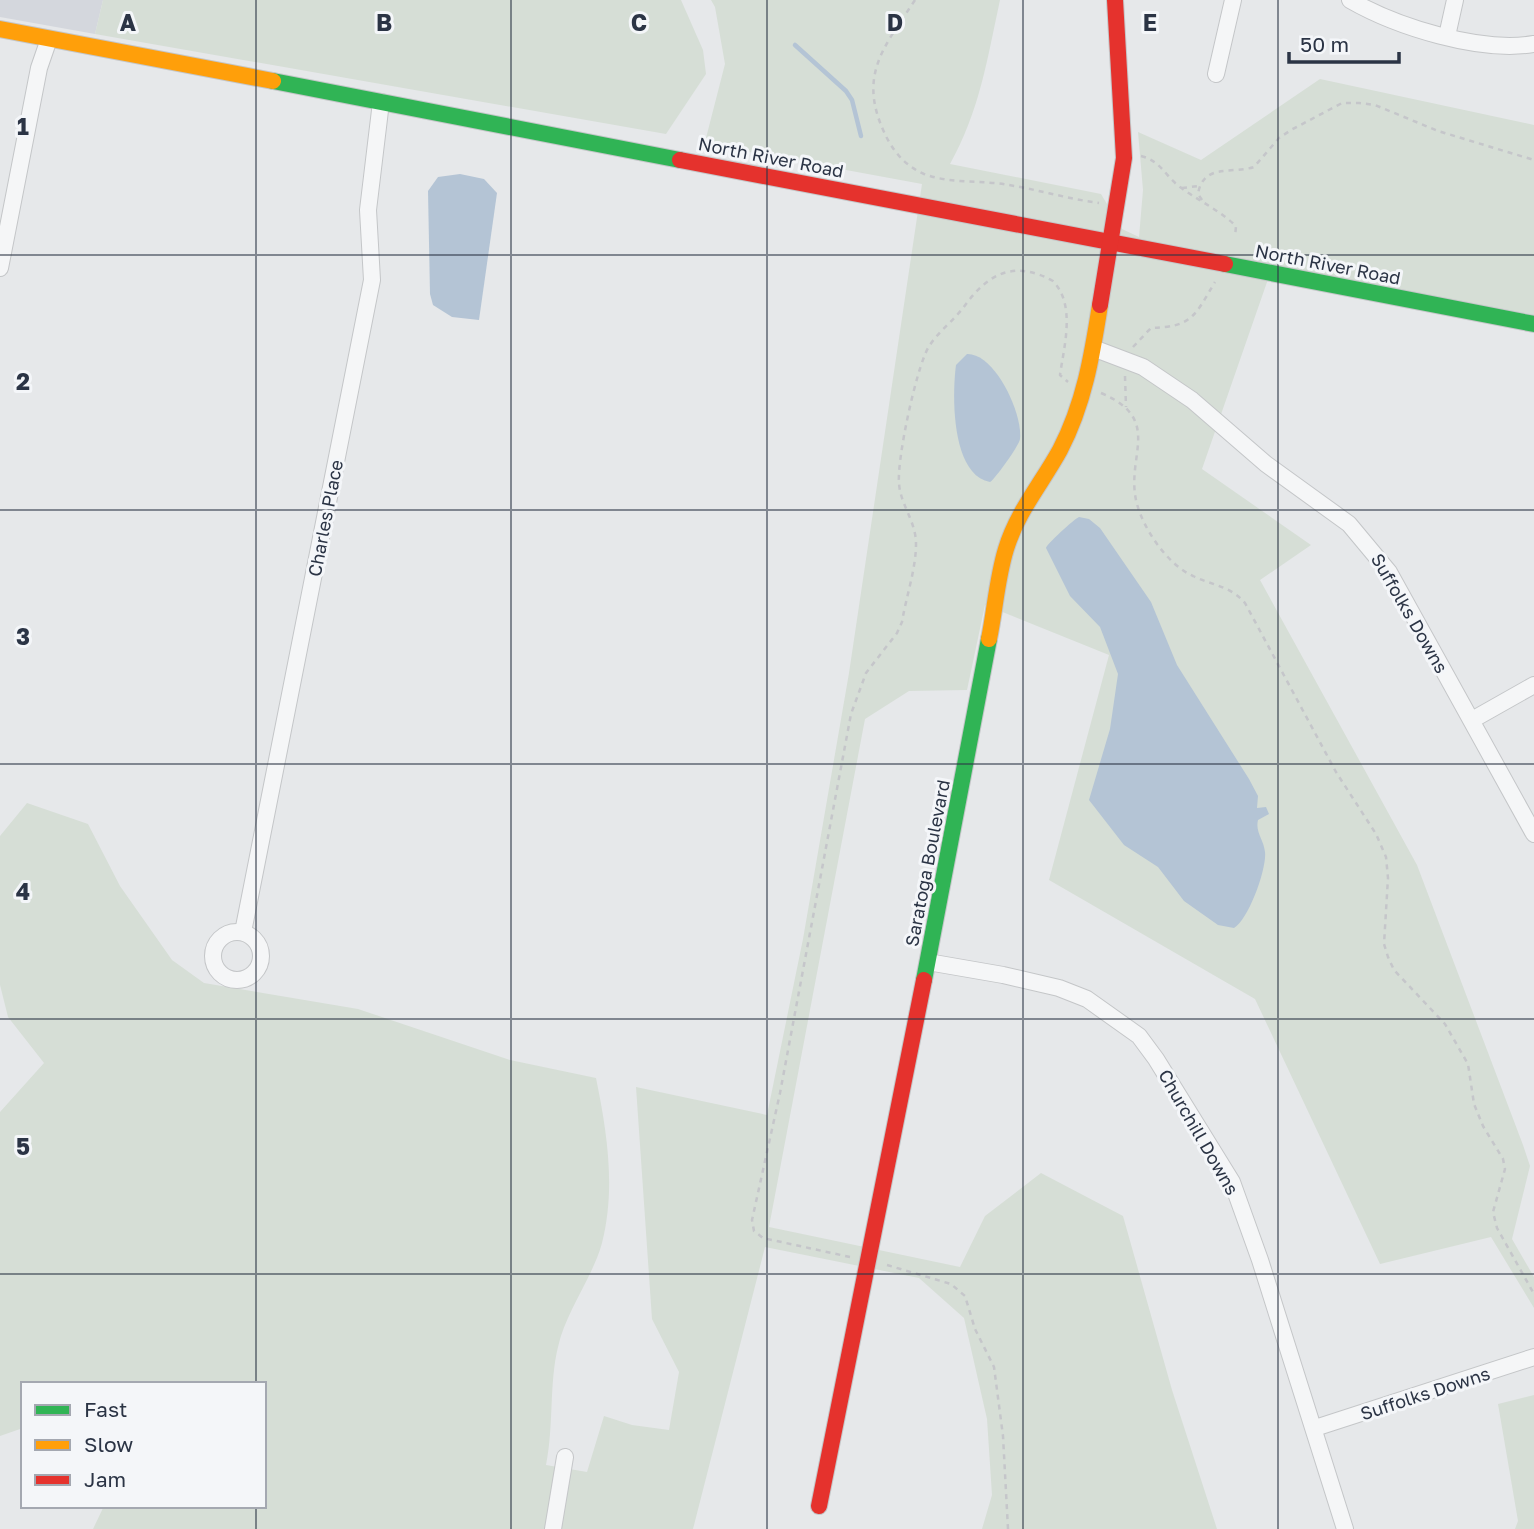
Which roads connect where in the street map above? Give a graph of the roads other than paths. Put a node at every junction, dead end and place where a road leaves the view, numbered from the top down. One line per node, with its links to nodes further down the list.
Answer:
1 (1115, 0): 11 (street, Saratoga Boulevard)
2 (1233, 0): 9 (street)
3 (1350, 0): 6 (street)
4 (1455, 0): 6 (street)
5 (0, 29): 7 (street, North River Road)
6 (1447, 36): 8 (street)
7 (49, 38): 10 (street, North River Road); 12 (street)
8 (1534, 44)
9 (1216, 74)
10 (381, 102): 11 (street, North River Road); 18 (street, Charles Place)
11 (1112, 242): 13 (street, North River Road); 14 (street, Saratoga Boulevard)
12 (0, 268)
13 (1534, 324)
14 (1093, 348): 16 (street, Suffolks Downs); 19 (street, Saratoga Boulevard)
15 (1534, 685): 16 (street)
16 (1472, 720): 17 (street, Suffolks Downs)
17 (1534, 834)
18 (243, 932)
19 (928, 962): 21 (street, Churchill Downs); 23 (street, Saratoga Boulevard)
20 (1534, 1357): 21 (street, Suffolks Downs)
21 (1315, 1428): 25 (street, Churchill Downs)
22 (565, 1457): 24 (street)
23 (819, 1506)
24 (553, 1529)
25 (1345, 1529)

